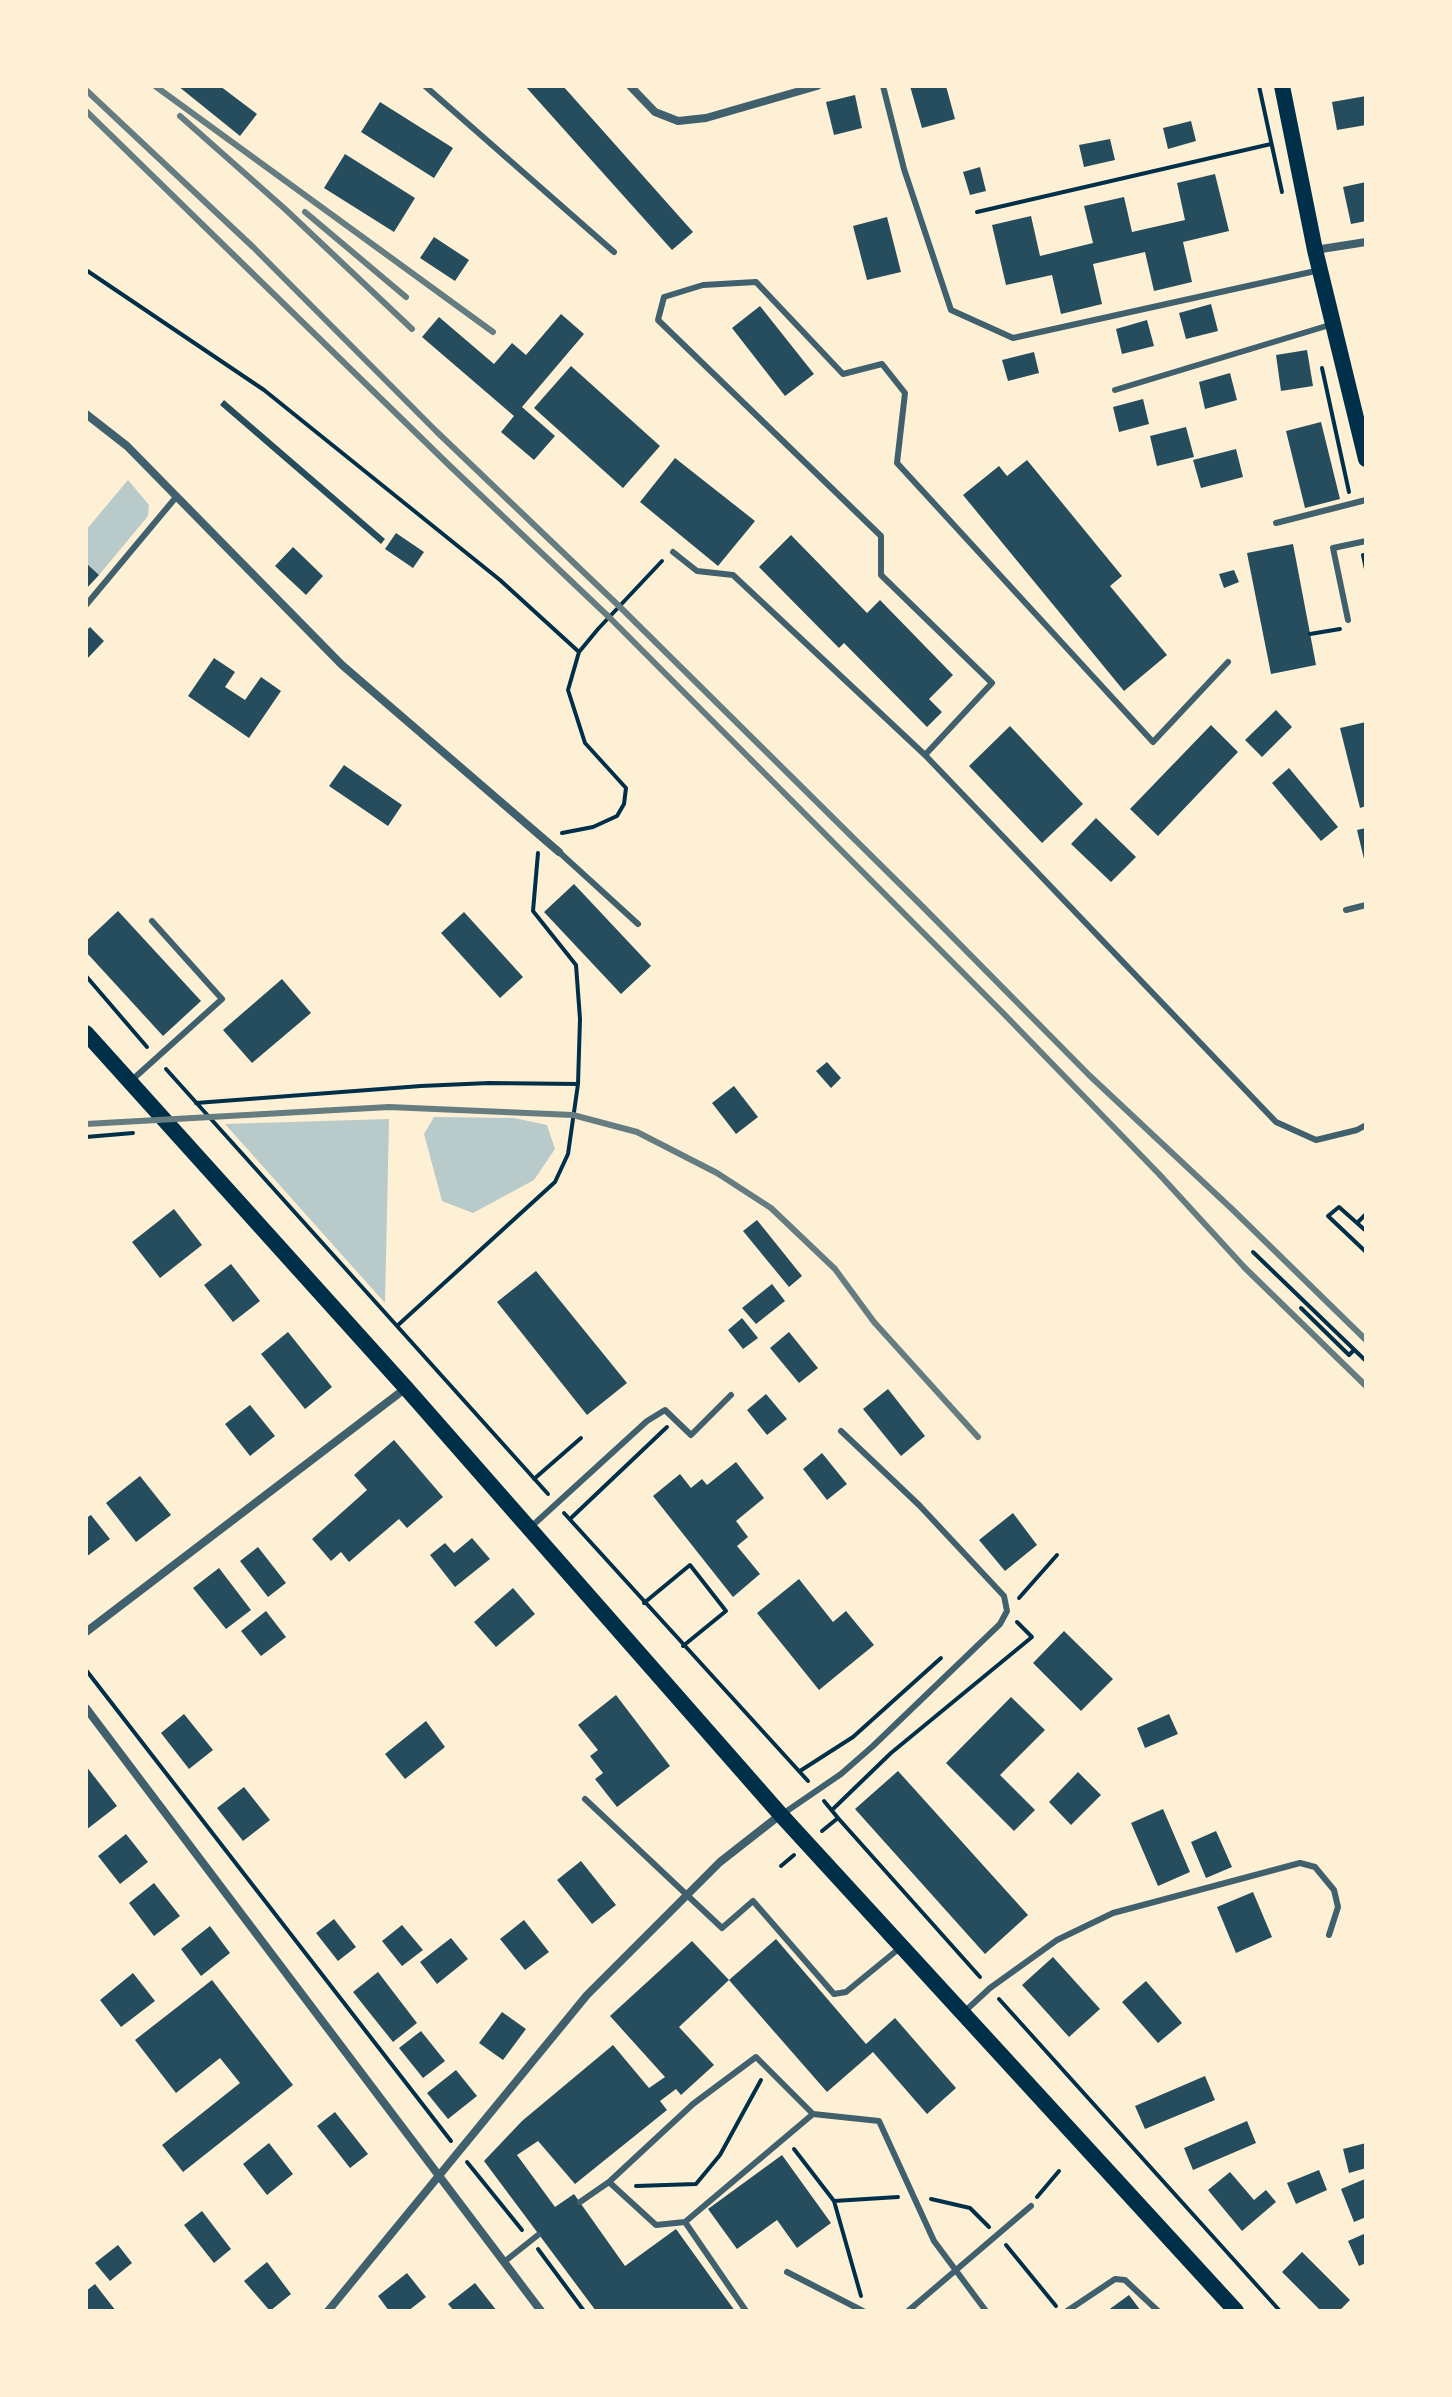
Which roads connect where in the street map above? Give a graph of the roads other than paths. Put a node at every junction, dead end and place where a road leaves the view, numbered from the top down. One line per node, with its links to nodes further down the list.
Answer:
1 (425, 86): 8 (lane)
2 (630, 86): 3 (street)
3 (817, 86)
4 (883, 86): 9 (lane)
5 (1282, 86): 7 (main road)
6 (1366, 242): 7 (street)
7 (1315, 250): 9 (main road)
8 (614, 252)
9 (1320, 270): 10 (main road)
10 (1333, 324): 11 (lane); 13 (main road)
11 (1115, 390)
12 (86, 414): 14 (street)
13 (1366, 459)
14 (177, 496): 19 (lane); 23 (street)
15 (1366, 500): 16 (lane)
16 (1276, 523)
17 (1366, 541): 20 (lane)
18 (673, 552): 22 (lane)
19 (86, 605)
20 (1348, 620)
21 (1228, 662): 22 (lane)
22 (925, 755): 30 (lane)
23 (559, 852): 27 (lane)
24 (1366, 905): 25 (lane)
25 (1346, 910)
26 (152, 921): 29 (lane)
27 (638, 924)
28 (86, 1033): 29 (main road)
29 (130, 1082): 31 (main road)
30 (1366, 1125)
31 (406, 1388): 34 (main road); 35 (street)
32 (731, 1395): 34 (lane)
33 (841, 1431): 38 (lane)
34 (530, 1529): 38 (main road)
35 (86, 1632)
36 (86, 1708): 44 (street)
37 (585, 1799): 39 (lane)
38 (781, 1815): 39 (street); 41 (main road)
39 (689, 1894): 41 (lane); 44 (street)
40 (1329, 1935): 42 (lane)
41 (902, 1946): 42 (main road)
42 (963, 2013): 61 (main road)
43 (813, 2114): 45 (lane); 48 (lane); 51 (lane)
44 (439, 2177): 50 (street); 53 (street)
45 (609, 2182): 46 (lane); 48 (lane)
46 (580, 2202)
47 (1031, 2206): 51 (lane)
48 (685, 2222): 55 (lane)
49 (538, 2235): 50 (lane)
50 (504, 2262): 54 (street)
51 (956, 2270): 57 (lane); 58 (lane)
52 (787, 2272): 56 (lane)
53 (328, 2311)
54 (541, 2311)
55 (746, 2311)
56 (863, 2311)
57 (908, 2311)
58 (986, 2311)
59 (1067, 2311): 60 (lane)
60 (1158, 2311)
61 (1236, 2311)

